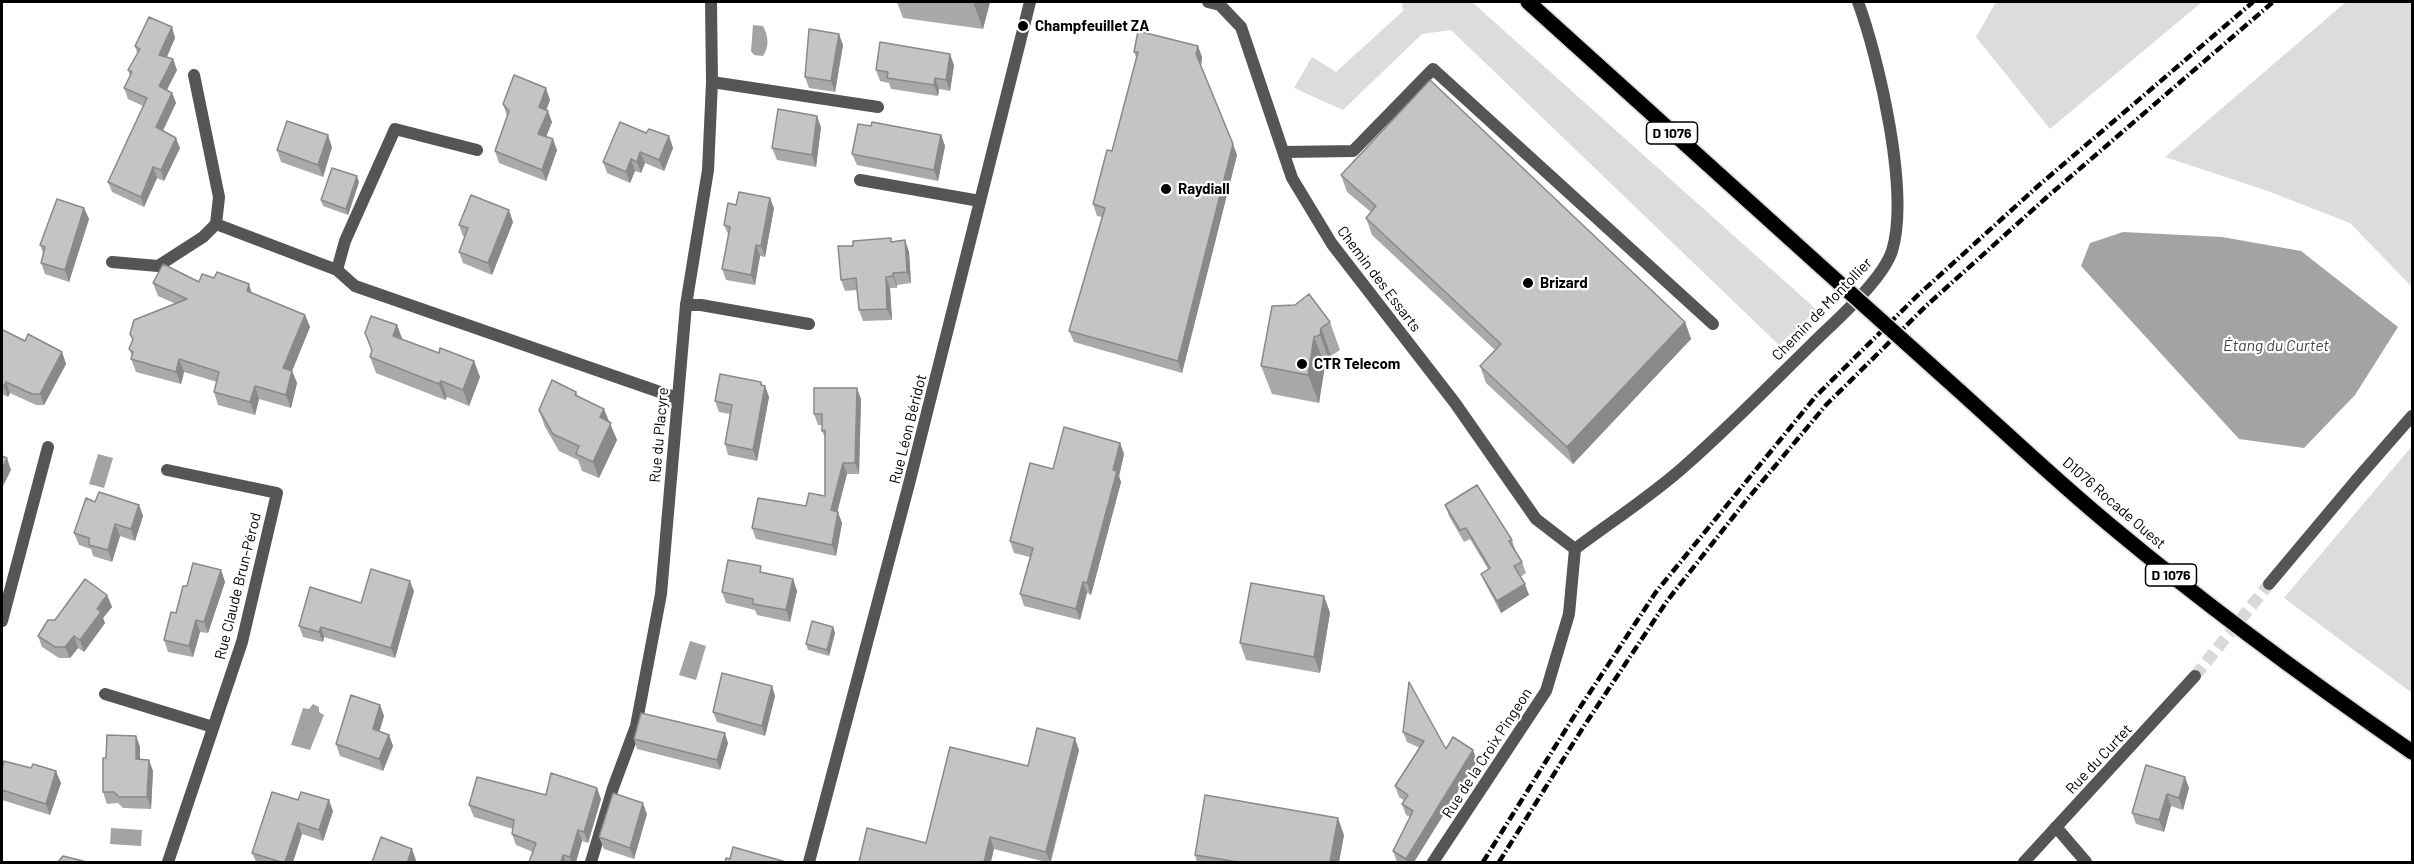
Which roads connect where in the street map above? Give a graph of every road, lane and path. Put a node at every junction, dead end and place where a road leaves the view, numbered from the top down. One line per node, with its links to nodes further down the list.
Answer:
1 (711, 2): 7 (street, Rue du Placyre)
2 (1030, 2): 12 (street, Rue Léon Béridot)
3 (1208, 2): 10 (street, Chemin des Essarts)
4 (1528, 2): 29 (main road, D1076 Rocade Ouest / D 1076, bridge)
5 (1858, 2): 23 (street, Chemin de Montollier)
6 (194, 75): 13 (street)
7 (712, 82): 8 (street); 16 (street, Rue du Placyre)
8 (878, 107)
9 (477, 150): 15 (street)
10 (1284, 152): 18 (street); 23 (street, Chemin des Essarts)
11 (860, 180): 12 (street)
12 (980, 201): 33 (street, Rue Léon Béridot)
13 (216, 224): 14 (street); 15 (street)
14 (112, 262)
15 (337, 270): 19 (street)
16 (686, 305): 17 (street); 19 (street, Rue du Placyre)
17 (809, 324)
18 (1713, 324)
19 (677, 398): 32 (street, Rue du Placyre)
20 (2412, 416): 24 (street)
21 (48, 447): 25 (street)
22 (166, 470): 28 (street, Rue Claude Brun-Pérod)
23 (1575, 549): 34 (street, Rue de la Croix Pingeon)
24 (2269, 584)
25 (2, 621)
26 (2195, 676): 30 (street, Rue du Curtet)
27 (105, 694): 28 (street)
28 (213, 727): 31 (street, Rue Claude Brun-Pérod)
29 (2412, 752)
30 (2056, 827): 35 (street, Rue du Curtet); 36 (street)
31 (168, 862)
32 (591, 862)
33 (808, 862)
34 (1432, 862)
35 (2024, 862)
36 (2086, 862)

